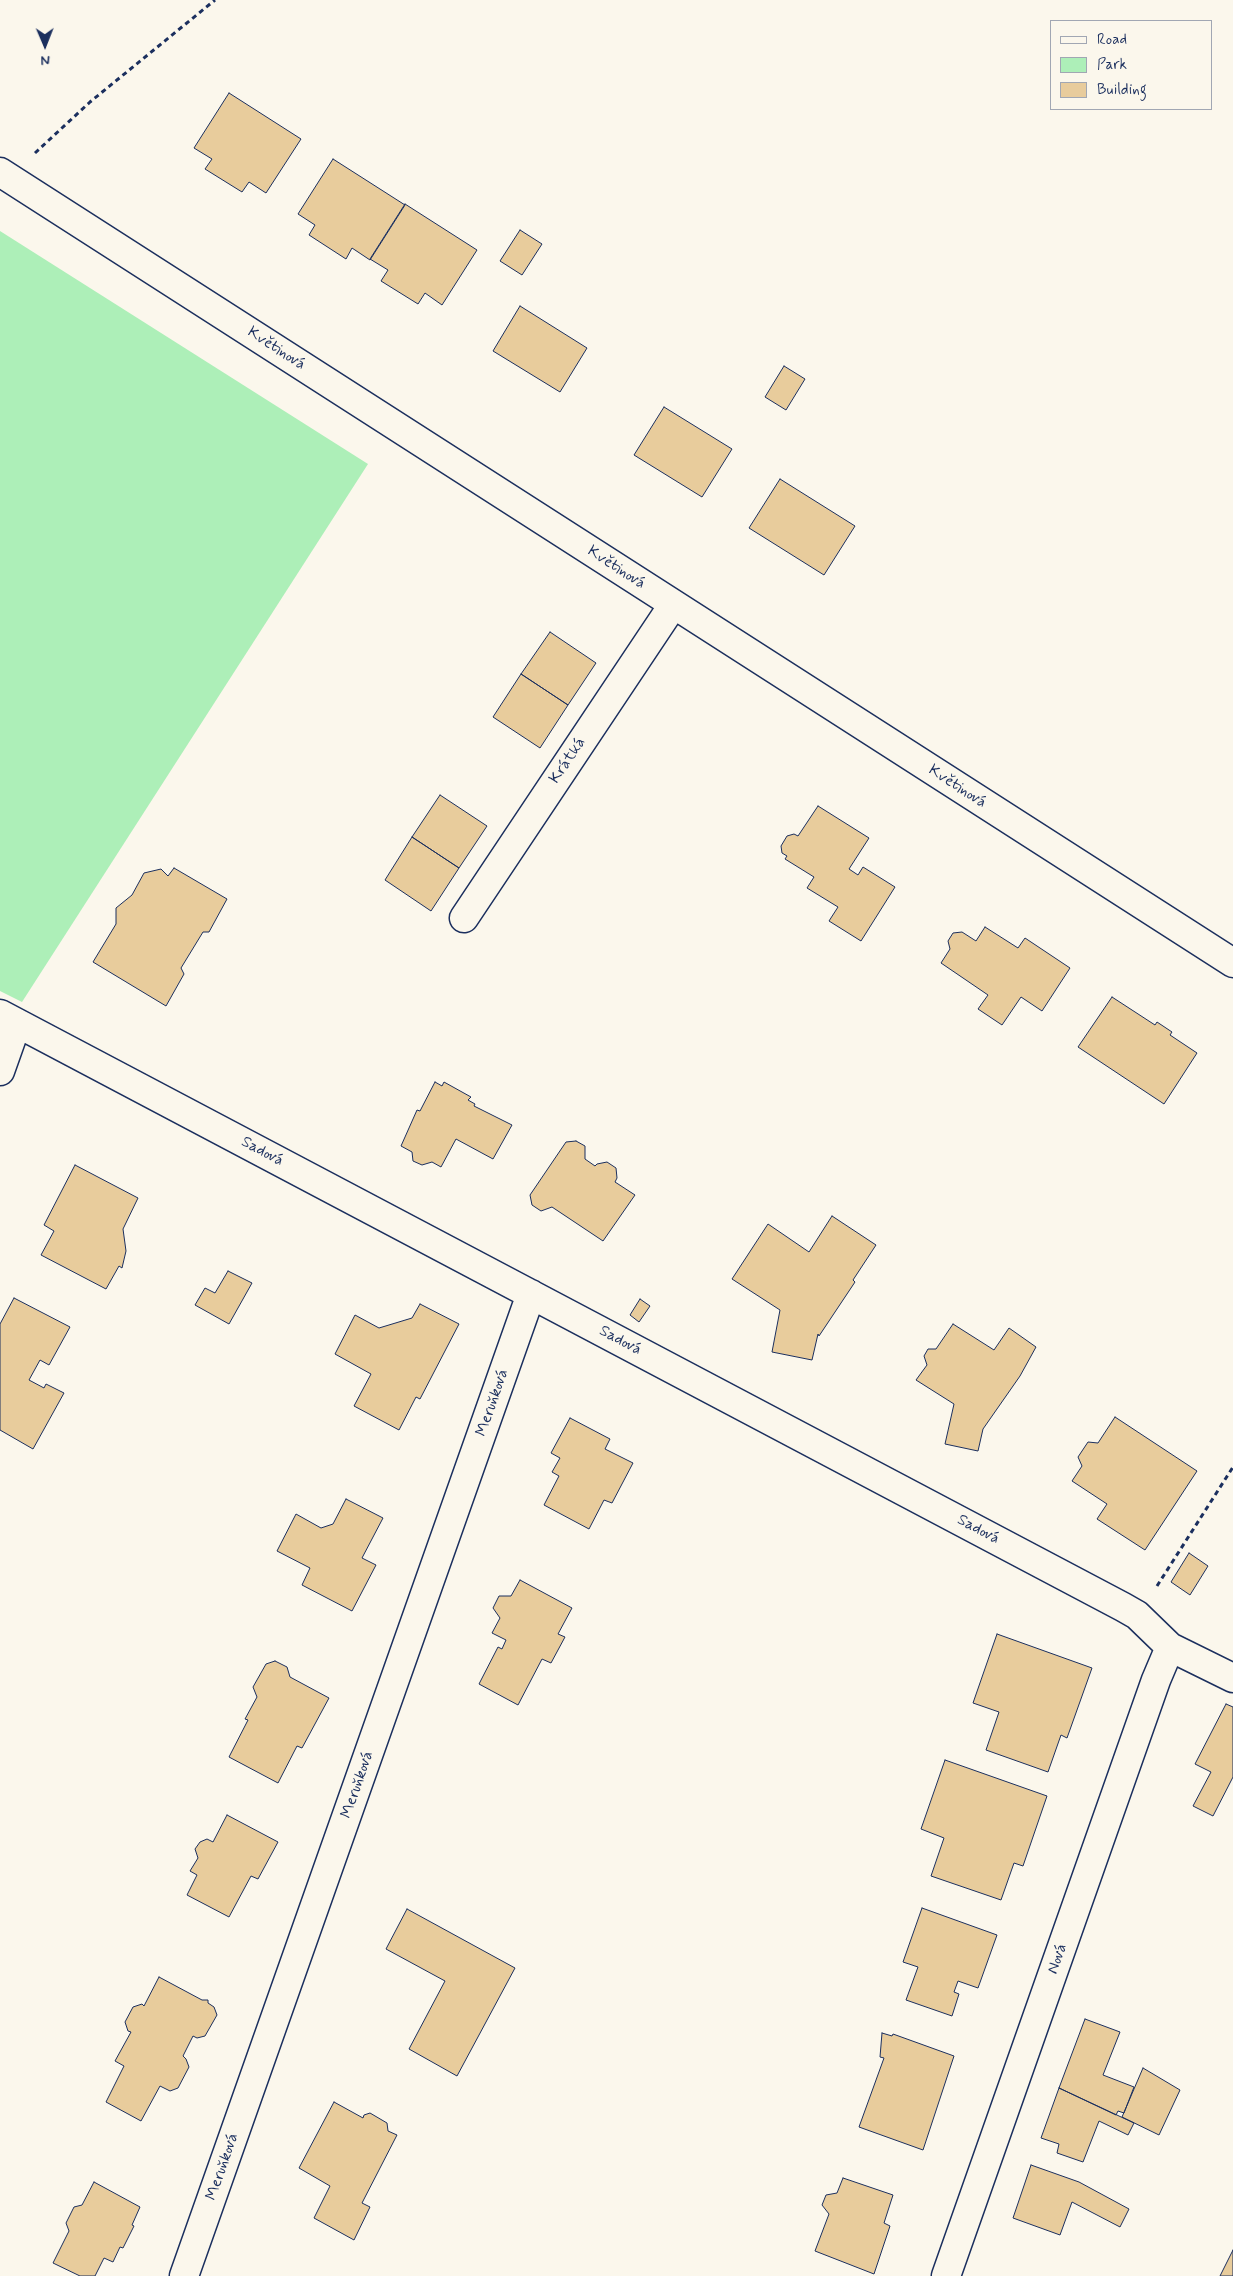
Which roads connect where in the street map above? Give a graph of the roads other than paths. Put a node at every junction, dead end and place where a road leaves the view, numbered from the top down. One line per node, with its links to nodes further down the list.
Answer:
1 (7, 177): 2 (street, Květinová)
2 (673, 605): 3 (street, Krátká); 4 (street, Květinová)
3 (464, 918)
4 (1233, 963)
5 (9, 1018): 6 (street); 7 (street, Sadová)
6 (0, 1071)
7 (531, 1294): 8 (street, Sadová); 11 (street, Meruňková)
8 (1170, 1647): 9 (street, Sadová); 10 (street, Nová)
9 (1233, 1678)
10 (949, 2275)
11 (184, 2276)

